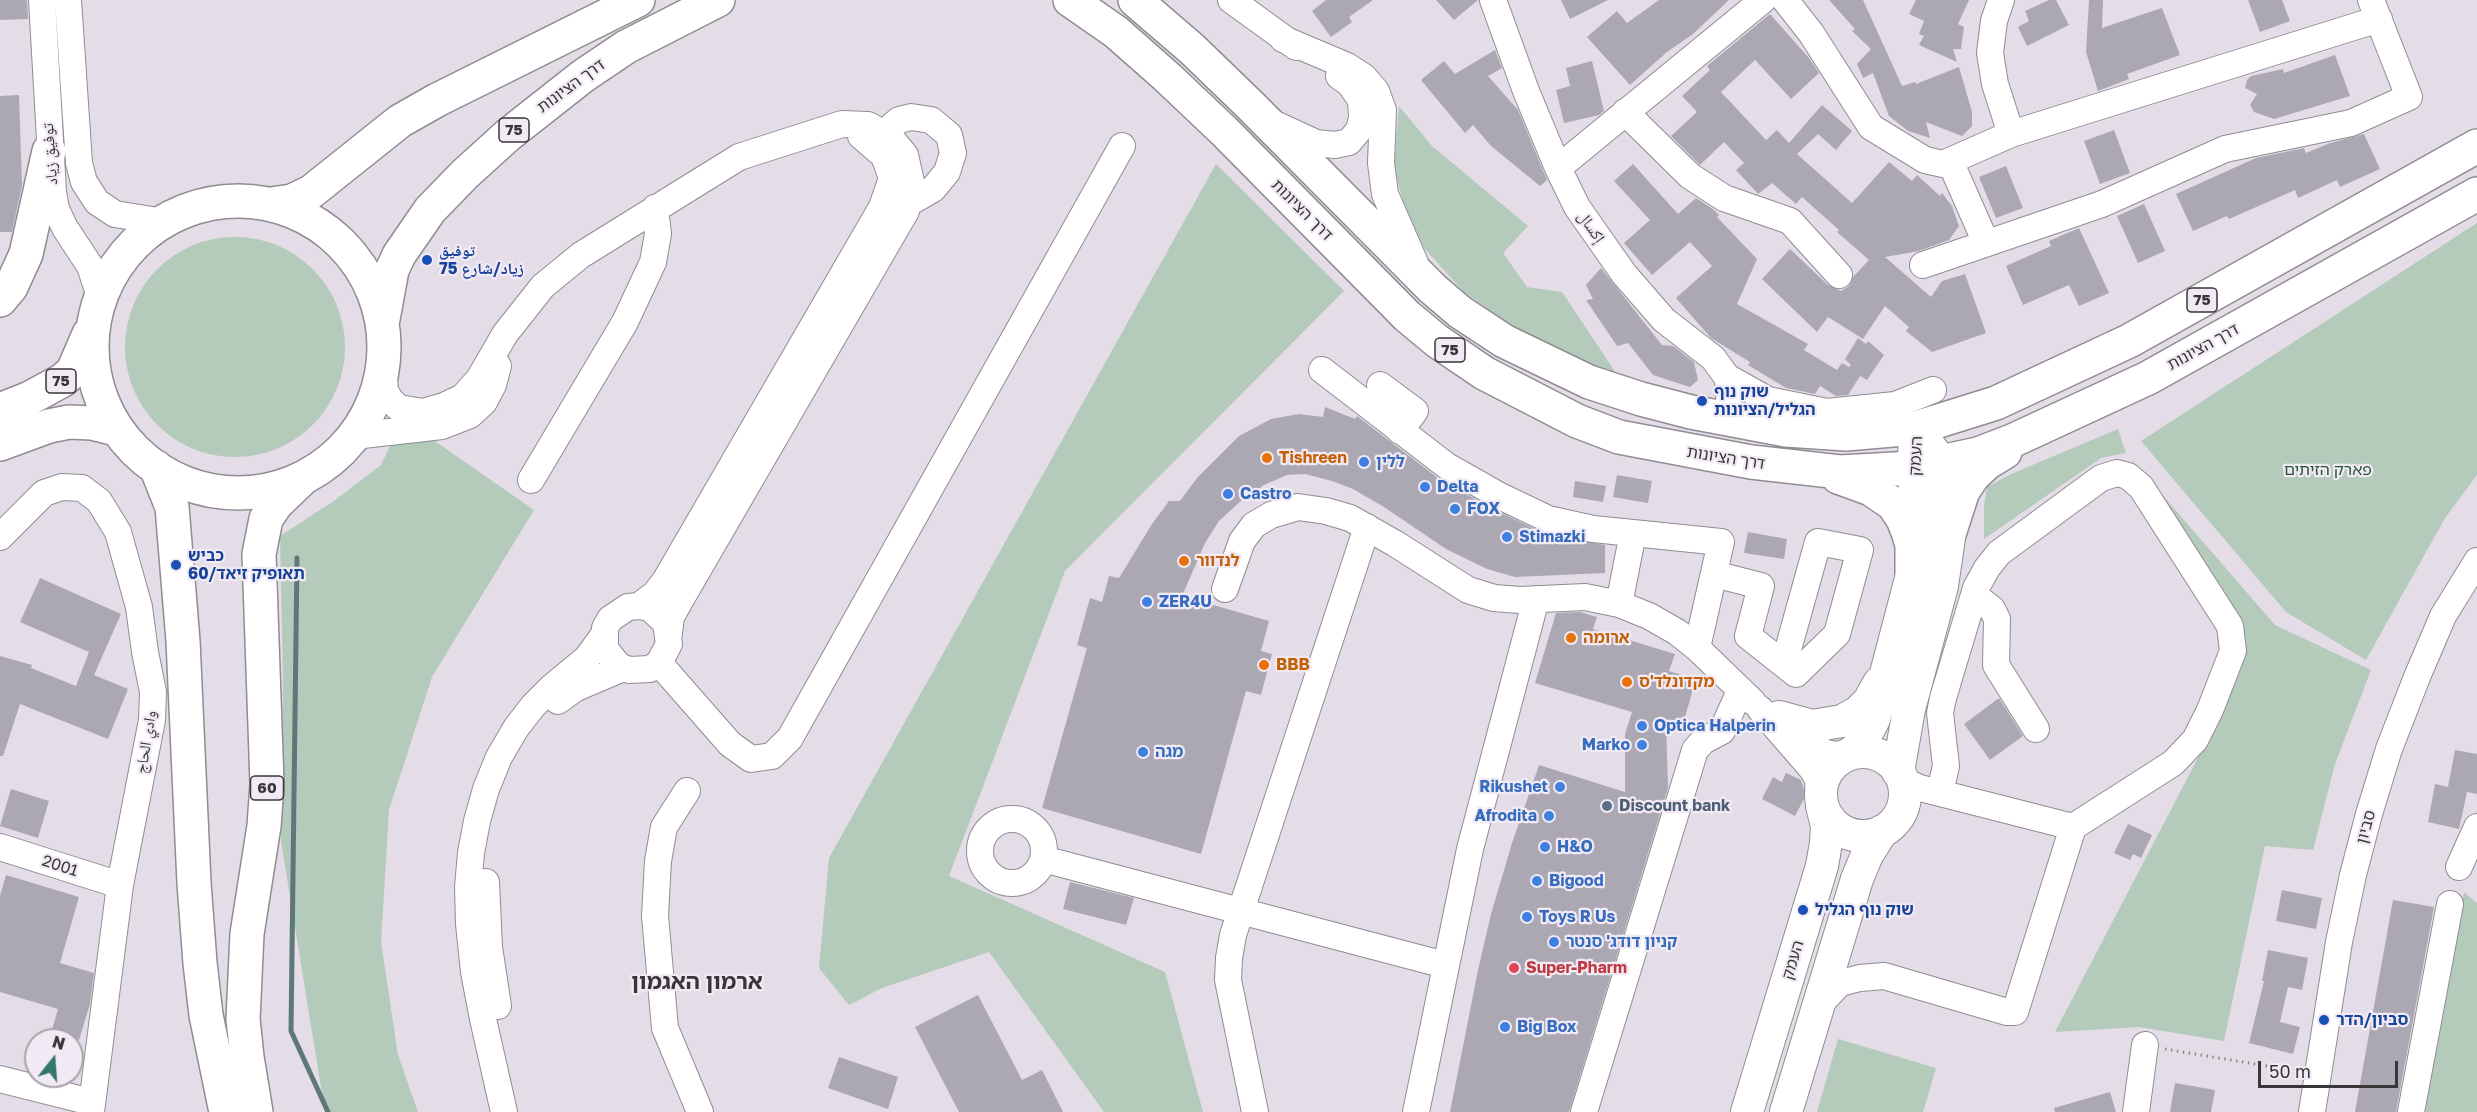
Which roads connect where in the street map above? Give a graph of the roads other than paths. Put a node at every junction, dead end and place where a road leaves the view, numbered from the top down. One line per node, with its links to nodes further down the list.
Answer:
1 (42, 0): 21 (street, توفيق زياد)
2 (68, 0): 28 (street, توفيق زياد)
3 (638, 0): 25 (highway, 75)
4 (718, 0): 35 (highway, דרך הציונות / 75)
5 (1070, 0): 52 (highway, דרך הציונות / 75)
6 (1136, 0): 15 (highway, 75)
7 (1231, 0): 13 (street)
8 (1493, 0): 23 (street, إكسال)
9 (1763, 0): 14 (street)
10 (1785, 0): 22 (street)
11 (2001, 0): 18 (street)
12 (2375, 9): 18 (street); 29 (street)
13 (1283, 39): 15 (street); 32 (street)
14 (1625, 112): 23 (street); 31 (street)
15 (1265, 119): 32 (highway, 75)
16 (817, 134): 17 (street); 27 (street); 66 (street)
17 (883, 134): 26 (street); 26 (street)
18 (2011, 134): 22 (street)
19 (1122, 146): 70 (street)
20 (2477, 146): 45 (highway, 75)
21 (49, 151): 33 (highway); 34 (street, توفيق زياد)
22 (1950, 161): 29 (street)
23 (1558, 168): 39 (street, إكسال)
24 (2477, 194): 44 (highway, דרך הציונות / 75)
25 (271, 204): 28 (highway, 75); 35 (highway, 75)
26 (907, 204): 68 (street)
27 (655, 208): 36 (street); 54 (street)
28 (164, 222): 34 (highway, 75)
29 (1986, 243): 30 (street)
30 (1923, 265)
31 (1839, 275)
32 (1421, 277): 43 (highway, 75)
33 (0, 300)
34 (97, 310): 42 (highway, 75); 46 (highway, 75)
35 (382, 324): 37 (highway, 75)
36 (505, 334): 37 (street); 48 (street)
37 (383, 367): 48 (highway, 75)
38 (1322, 370): 47 (street)
39 (1727, 377): 41 (street); 43 (street)
40 (1380, 385): 47 (street)
41 (1933, 390)
42 (0, 410)
43 (1727, 419): 45 (highway, 75)
44 (2050, 424): 50 (highway, דרך הציונות / 75); 56 (highway)
45 (1916, 428): 50 (main road, העמק)
46 (116, 429): 49 (highway); 51 (highway, 75)
47 (1400, 431): 57 (street)
48 (354, 436): 53 (highway, 75)
49 (0, 444)
50 (1928, 465): 52 (highway, דרך הציונות / 75); 56 (main road, העמק); 61 (main road, העמק)
51 (156, 468): 53 (highway, 75); 95 (highway)
52 (1816, 470): 61 (highway)
53 (304, 477): 96 (highway, 60)
54 (531, 480)
55 (1366, 527): 62 (street); 64 (street); 89 (street)
56 (1950, 531): 77 (main road, העמק)
57 (1633, 533): 60 (street); 65 (street)
58 (0, 537): 87 (street, وادي الحاج)
59 (2477, 561): 106 (street, סביון)
60 (1714, 574): 69 (street); 71 (street)
61 (1912, 578): 72 (main road, העמק)
62 (1225, 589)
63 (1974, 595): 75 (street); 79 (street); 81 (street)
64 (1536, 599): 65 (street); 90 (street)
65 (1619, 604): 69 (street)
66 (639, 606): 67 (street); 68 (street)
67 (604, 633): 73 (street); 97 (street)
68 (669, 633): 70 (street)
69 (1697, 648): 74 (street)
70 (659, 663): 73 (street)
71 (1784, 664): 71 (street)
72 (1888, 666): 74 (main road); 76 (main road, העמק)
73 (623, 668): 98 (street)
74 (1757, 703): 76 (street); 80 (street); 102 (street)
75 (2036, 729)
76 (1847, 755): 77 (main road); 80 (main road)
77 (1900, 776): 79 (street); 83 (main road)
78 (687, 791): 99 (street)
79 (1940, 792): 81 (street)
80 (1821, 799): 83 (main road); 103 (main road, העמק)
81 (2073, 826): 91 (street)
82 (2477, 827): 86 (street)
83 (1882, 831): 91 (main road)
84 (0, 847): 87 (street, 2001)
85 (1043, 859): 89 (street)
86 (2459, 867)
87 (120, 885): 94 (street, وادي الحاج)
88 (2450, 904): 107 (street)
89 (1239, 910): 90 (street); 100 (street)
90 (1445, 965): 101 (street)
91 (1818, 1006): 104 (main road)
92 (2145, 1045): 105 (street)
93 (0, 1079): 94 (street)
94 (91, 1107)
95 (226, 1112)
96 (256, 1112)
97 (504, 1112)
98 (521, 1112)
99 (700, 1112)
100 (1255, 1112)
101 (1416, 1112)
102 (1584, 1112)
103 (1747, 1112)
104 (1786, 1112)
105 (2136, 1112)
106 (2312, 1112)
107 (2411, 1112)

